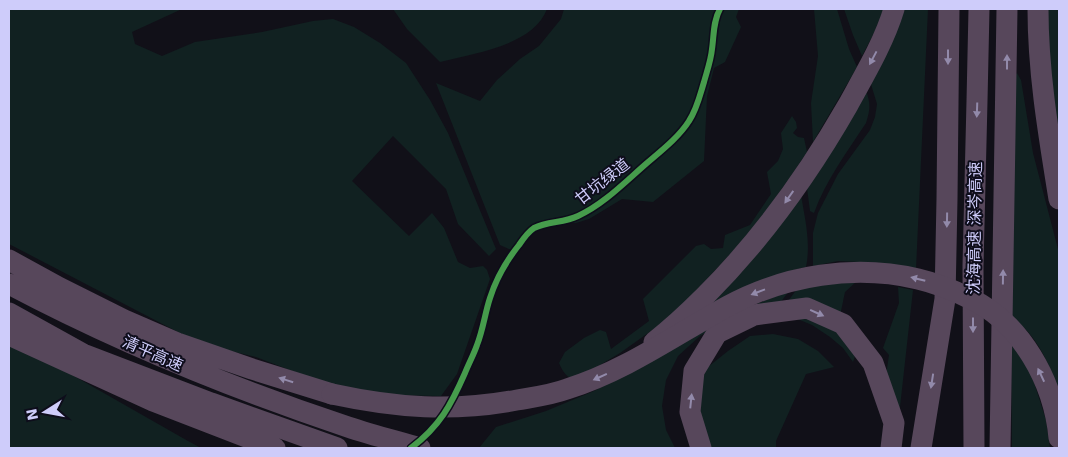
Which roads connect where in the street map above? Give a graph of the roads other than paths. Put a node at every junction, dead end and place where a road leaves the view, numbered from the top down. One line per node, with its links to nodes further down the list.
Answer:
1 (949, 9): 20 (highway, one-way to 20)
2 (979, 9): 21 (highway, 沈海高速 深岑高速, one-way to 21)
3 (1007, 9): 22 (highway, 沈海高速 深岑高速, one-way to 3)
4 (1038, 9): 6 (highway)
5 (894, 11): 13 (highway, one-way to 13, bridge)
6 (1047, 123): 7 (highway); 8 (highway)
7 (1059, 167)
8 (1059, 200)
9 (9, 260): 13 (highway, one-way to 9, bridge)
10 (9, 284): 17 (highway, 清平高速)
11 (9, 313): 16 (highway, 清平高速)
12 (9, 335): 15 (highway)
13 (628, 363): 14 (highway, one-way to 13, bridge)
14 (1059, 438)
15 (275, 448)
16 (337, 448)
17 (420, 448)
18 (701, 448): 19 (highway, one-way to 19)
19 (891, 448)
20 (921, 448)
21 (974, 448)
22 (1000, 448)

